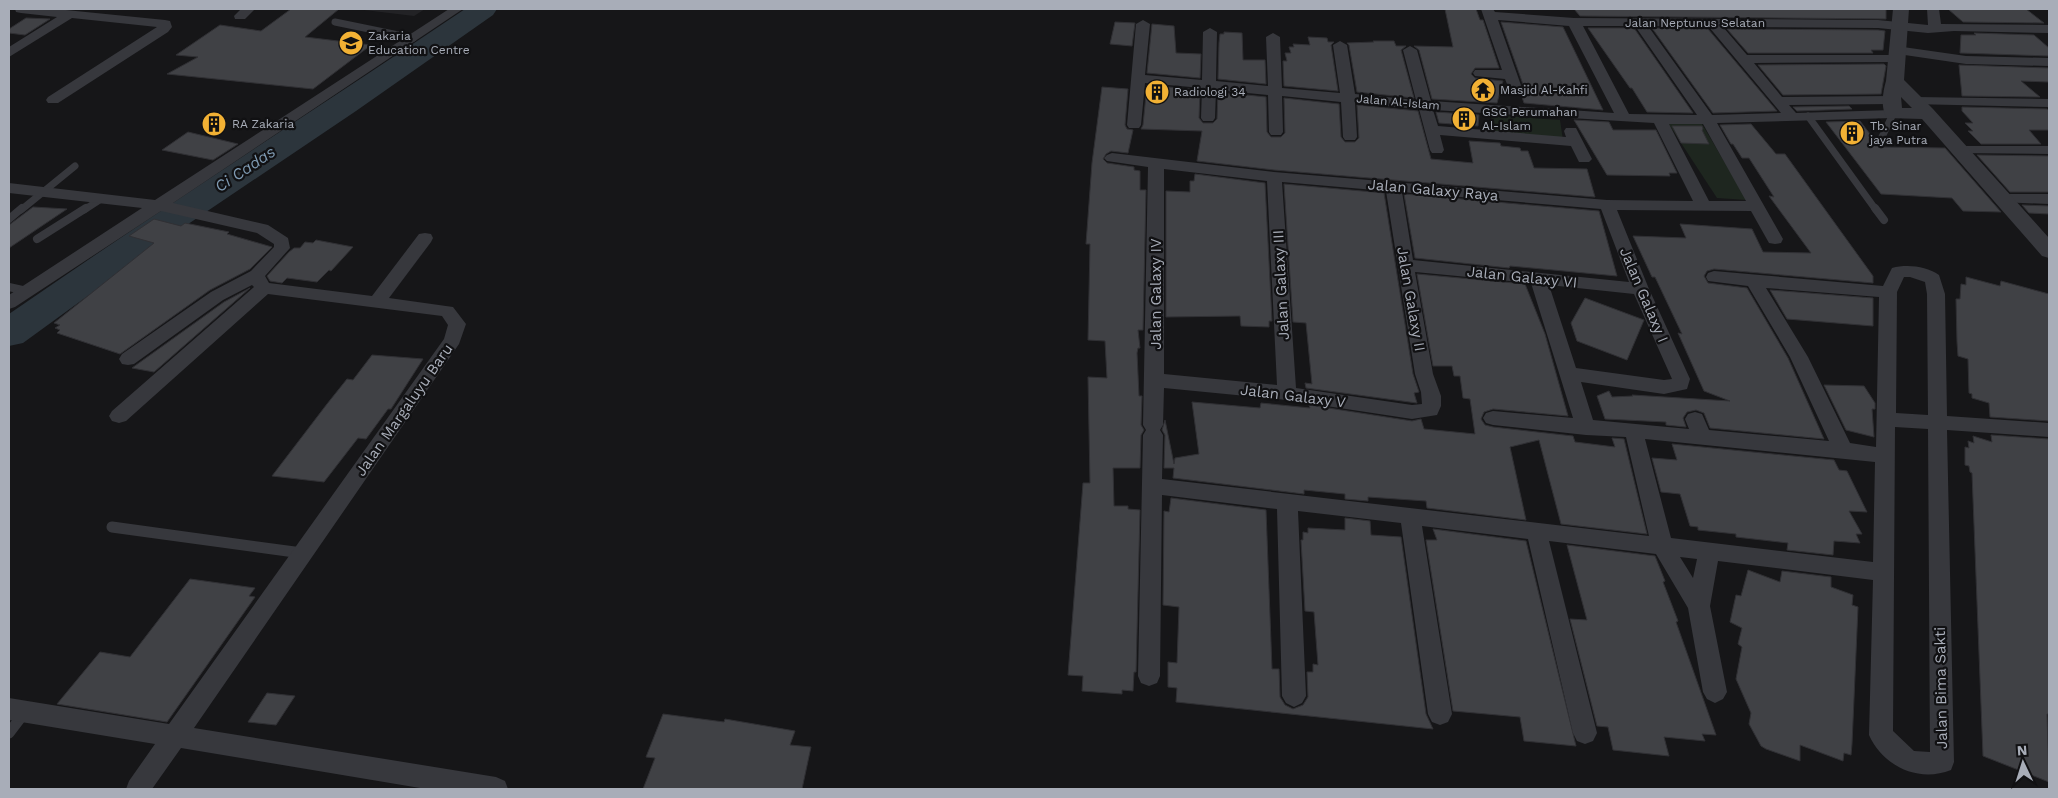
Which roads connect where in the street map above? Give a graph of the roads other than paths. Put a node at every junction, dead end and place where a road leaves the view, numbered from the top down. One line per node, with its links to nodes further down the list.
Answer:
1 (21, 9): 7 (street)
2 (161, 9): 9 (street)
3 (457, 9): 20 (street)
4 (1593, 9): 12 (street)
5 (1933, 9): 16 (street)
6 (1489, 12): 11 (street, Jalan Neptunus Selatan); 30 (street)
7 (70, 14): 9 (street); 23 (street)
8 (1900, 17): 13 (street, Jalan Neptunus Selatan); 16 (street); 24 (street)
9 (143, 21): 37 (street)
10 (336, 22): 20 (lane)
11 (1574, 22): 12 (street, Jalan Neptunus Selatan); 49 (street)
12 (1601, 22): 14 (street, Jalan Neptunus Selatan)
13 (1712, 22): 14 (street, Jalan Neptunus Selatan); 26 (street)
14 (1639, 23): 51 (street)
15 (1143, 24): 31 (street)
16 (1935, 29): 17 (street)
17 (2049, 29)
18 (1210, 32): 33 (street)
19 (1273, 37): 34 (street)
20 (413, 38): 74 (street)
21 (1340, 45): 36 (street)
22 (1410, 50): 42 (street)
23 (9, 53)
24 (1896, 54): 25 (street); 26 (street); 32 (street)
25 (1949, 58): 27 (street)
26 (1743, 59): 38 (street)
27 (1966, 60): 28 (street)
28 (2049, 62)
29 (1480, 74): 30 (street)
30 (1510, 75): 35 (street)
31 (1138, 78): 33 (street, Jalan Al-Islam); 52 (street)
32 (1895, 81): 43 (street); 44 (street)
33 (1210, 85): 34 (street, Jalan Al-Islam); 48 (street)
34 (1274, 91): 36 (street, Jalan Al-Islam); 54 (street)
35 (1516, 92)
36 (1348, 98): 42 (street, Jalan Al-Islam); 55 (street)
37 (53, 100)
38 (1778, 101): 43 (street); 46 (street)
39 (1945, 102): 40 (street); 44 (street)
40 (1968, 102): 41 (street)
41 (2049, 103)
42 (1424, 104): 45 (street, Jalan Al-Islam); 53 (street)
43 (1892, 107): 44 (street); 47 (street, Jalan Al-Islam); 56 (lane)
44 (1922, 107): 59 (street)
45 (1565, 116): 49 (street, Jalan Al-Islam); 57 (street)
46 (1791, 116): 47 (street, Jalan Al-Islam); 51 (street, Jalan Al-Islam)
47 (1808, 116): 78 (lane)
48 (1208, 118)
49 (1624, 118): 50 (street, Jalan Al-Islam)
50 (1658, 120): 51 (street, Jalan Al-Islam); 72 (street)
51 (1708, 120): 75 (street)
52 (1134, 125)
53 (1431, 130): 57 (street); 58 (street)
54 (1276, 132)
55 (1350, 136)
56 (1881, 140)
57 (1576, 142): 62 (street)
58 (1437, 150)
59 (1968, 150): 60 (street); 70 (street)
60 (2049, 150)
61 (1112, 158): 63 (street, Jalan Galaxy Raya)
62 (1584, 160)
63 (1156, 164): 65 (street, Jalan Galaxy Raya); 96 (street, Jalan Galaxy IV)
64 (75, 166): 68 (lane)
65 (1274, 177): 66 (street, Jalan Galaxy Raya); 97 (street, Jalan Galaxy III)
66 (1393, 187): 73 (street, Jalan Galaxy Raya); 83 (street, Jalan Galaxy II)
67 (9, 188): 68 (street)
68 (43, 192): 69 (street); 77 (lane)
69 (101, 199): 74 (street); 80 (lane)
70 (2018, 199): 71 (street); 82 (street)
71 (2049, 199)
72 (1703, 204): 73 (street, Jalan Galaxy Raya); 75 (street, Jalan Galaxy Raya)
73 (1607, 205): 89 (street, Jalan Galaxy I)
74 (164, 206): 76 (street); 90 (street)
75 (1755, 206): 81 (street)
76 (192, 214): 86 (street)
77 (9, 219)
78 (1884, 220)
79 (425, 238): 92 (street)
80 (37, 239)
81 (1775, 239)
82 (2049, 250)
83 (1405, 266): 85 (street, Jalan Galaxy VI); 98 (street, Jalan Galaxy II)
84 (1714, 277): 87 (street)
85 (1538, 279): 89 (street, Jalan Galaxy VI); 95 (street)
86 (260, 281): 92 (street, Jalan Margaluyu Baru); 94 (street); 99 (street)
87 (1753, 281): 91 (street); 108 (street)
88 (9, 288): 90 (lane)
89 (1640, 289): 95 (street, Jalan Galaxy I)
90 (27, 291): 93 (street)
91 (1888, 292): 102 (street, Jalan Bima Sakti); 103 (street, Jalan Bima Sakti)
92 (377, 302): 117 (street, Jalan Margaluyu Baru)
93 (9, 303)
94 (128, 359)
95 (1568, 374): 104 (street)
96 (1156, 380): 97 (street, Jalan Galaxy V); 110 (street, Jalan Galaxy IV)
97 (1287, 393): 98 (street, Jalan Galaxy V)
98 (1430, 410)
99 (119, 416)
100 (1493, 418): 104 (street)
101 (1695, 419): 107 (street)
102 (1886, 419): 103 (street); 109 (street, Jalan Bima Sakti)
103 (1936, 423): 105 (street); 118 (street, Jalan Bima Sakti)
104 (1586, 428): 106 (street)
105 (2049, 430)
106 (1634, 432): 107 (street); 115 (street)
107 (1702, 439): 108 (street)
108 (1843, 450): 109 (street)
109 (1885, 456): 118 (street, Jalan Bima Sakti)
110 (1152, 486): 111 (street); 120 (street, Jalan Galaxy IV)
111 (1287, 502): 112 (street); 122 (street)
112 (1410, 517): 114 (street); 124 (street)
113 (112, 527): 117 (lane)
114 (1537, 533): 115 (street); 126 (street)
115 (1662, 546): 116 (street); 119 (street)
116 (1709, 550): 118 (street); 119 (street)
117 (302, 553): 127 (street, Jalan Margaluyu Baru)
118 (1884, 572)
119 (1699, 606): 121 (street)
120 (1149, 676)
121 (1715, 692)
122 (1294, 696)
123 (17, 710): 125 (lane); 127 (street)
124 (1440, 714)
125 (9, 733)
126 (1586, 733)
127 (175, 735): 128 (street, Jalan Margaluyu Baru); 129 (street)
128 (138, 789)
129 (496, 789)

